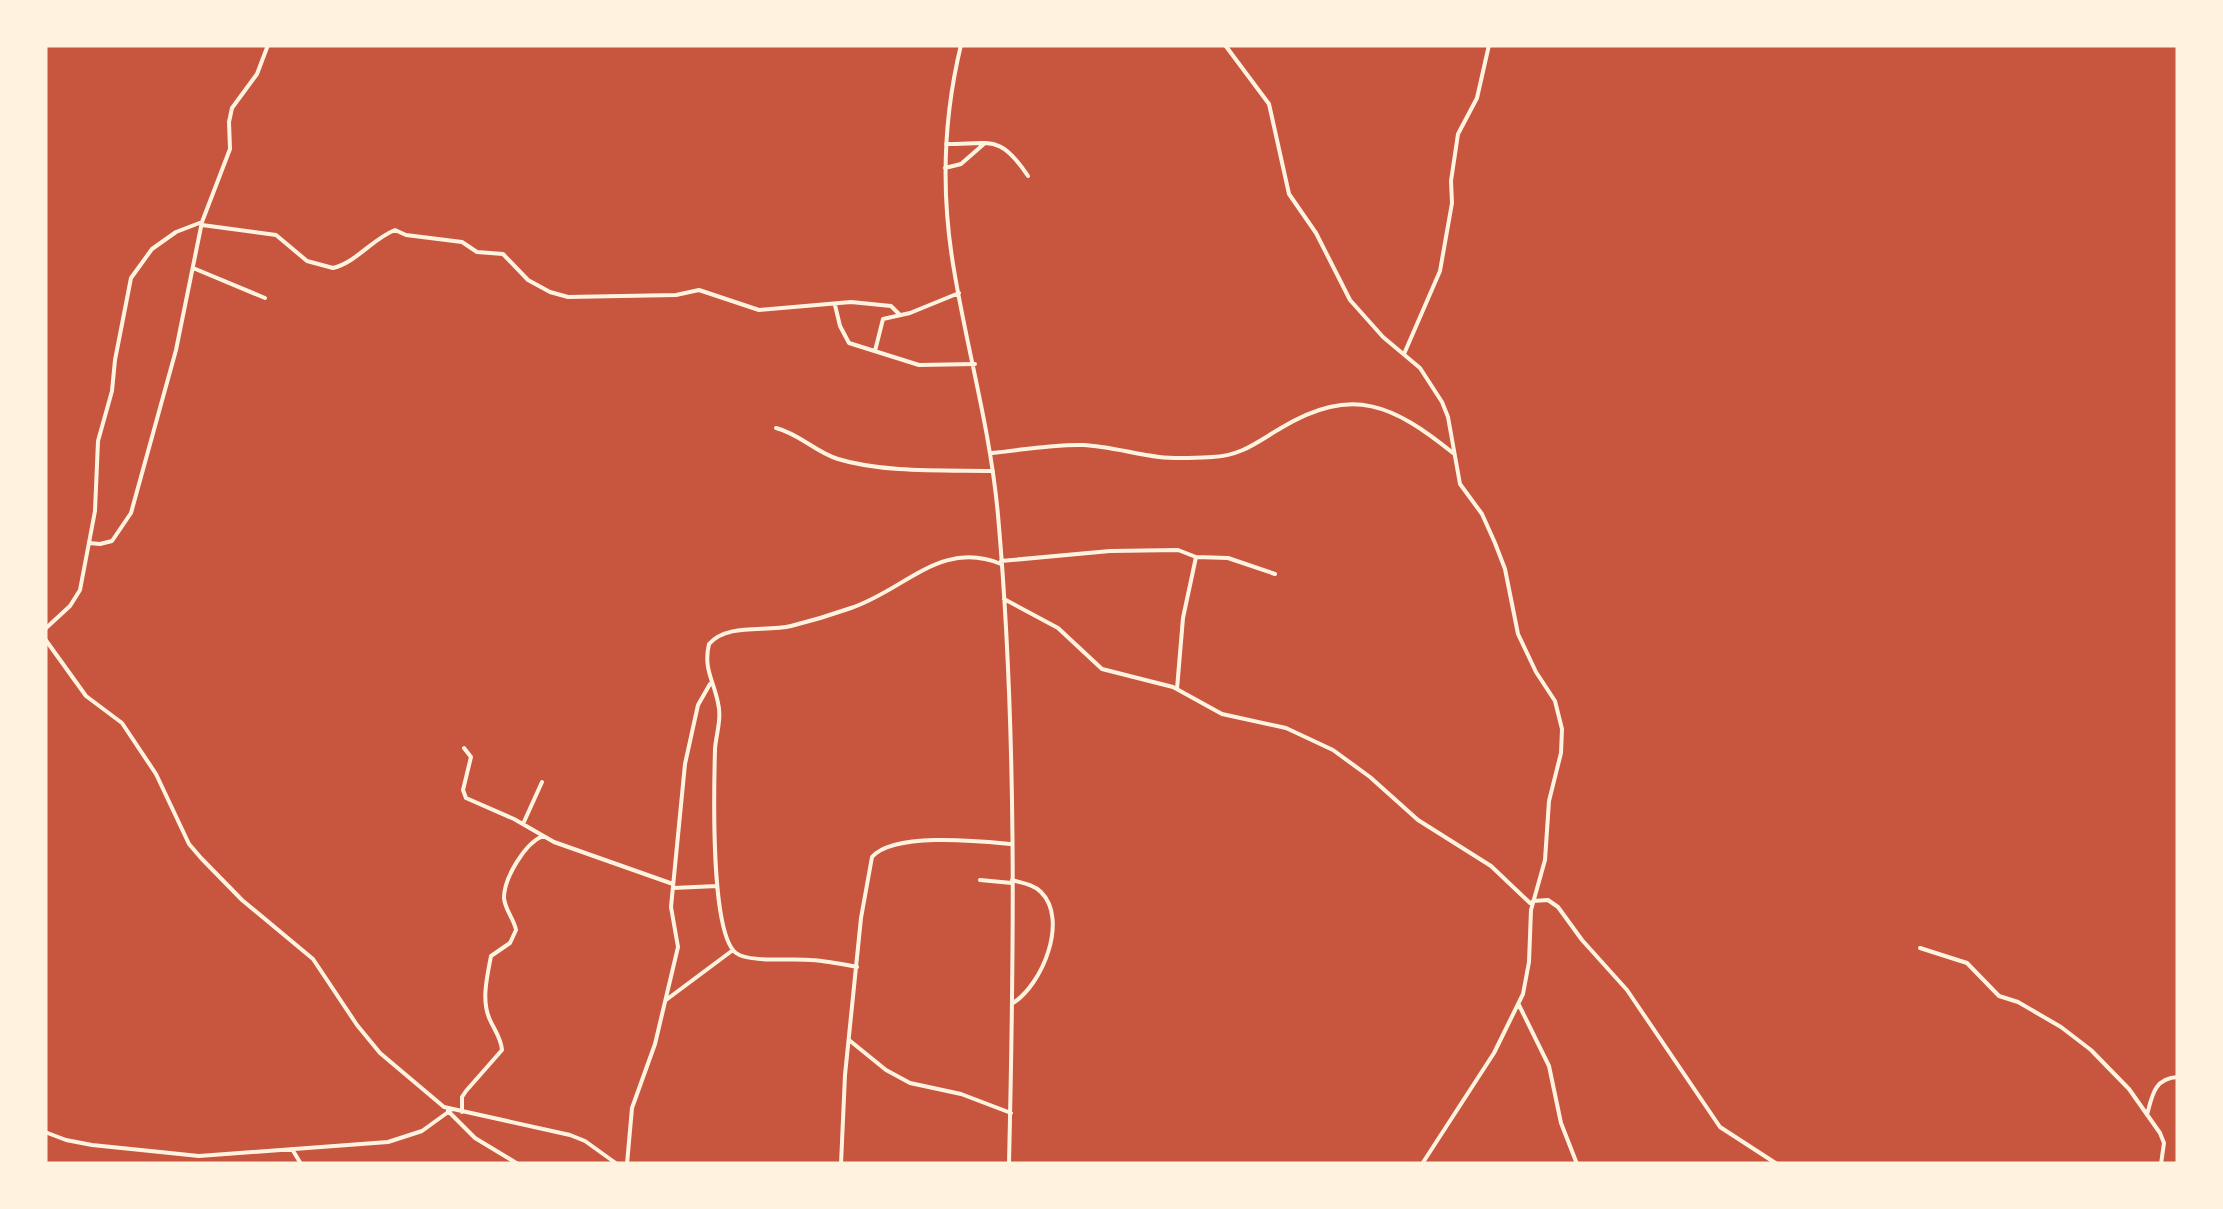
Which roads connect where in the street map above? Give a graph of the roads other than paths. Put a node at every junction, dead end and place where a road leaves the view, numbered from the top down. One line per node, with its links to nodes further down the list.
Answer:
1 (268, 45): 9 (street)
2 (961, 45): 6 (street)
3 (1225, 45): 16 (street)
4 (1488, 45): 16 (street)
5 (984, 143): 6 (street); 7 (street); 8 (street)
6 (946, 144): 7 (street)
7 (945, 168): 11 (street)
8 (1028, 176)
9 (202, 223): 10 (street); 13 (street); 22 (street)
10 (193, 268): 12 (street); 22 (street)
11 (958, 292): 14 (street); 17 (street)
12 (265, 298)
13 (835, 302): 14 (street); 15 (street)
14 (900, 315): 15 (street)
15 (875, 351): 17 (street)
16 (1404, 354): 20 (street)
17 (974, 364): 19 (street)
18 (776, 428): 21 (street)
19 (992, 453): 20 (street); 21 (street)
20 (1454, 453): 40 (street)
21 (993, 471): 24 (street)
22 (89, 543): 27 (street)
23 (1196, 557): 24 (street); 25 (street); 30 (street)
24 (1001, 562): 26 (street); 29 (street)
25 (1276, 574)
26 (1004, 600): 30 (street); 35 (street)
27 (45, 630)
28 (45, 639): 49 (street)
29 (710, 684): 38 (street); 39 (street)
30 (1178, 689): 40 (street)
31 (464, 748): 33 (street)
32 (542, 782): 33 (street)
33 (523, 824): 34 (street)
34 (543, 836): 38 (street); 50 (street)
35 (1011, 844): 37 (street); 43 (street)
36 (980, 880): 37 (street)
37 (1012, 881): 45 (street); 45 (street)
38 (673, 886): 39 (street); 44 (street)
39 (717, 886): 42 (street)
40 (1532, 903): 46 (street); 63 (street)
41 (1920, 948): 52 (street)
42 (733, 950): 43 (street); 44 (street)
43 (857, 967): 47 (street)
44 (666, 1000): 58 (street)
45 (1013, 1003): 51 (street)
46 (1519, 1005): 61 (street); 62 (street)
47 (849, 1040): 51 (street); 59 (street)
48 (2178, 1077): 52 (street)
49 (450, 1111): 50 (street); 54 (street); 56 (street)
50 (462, 1112): 57 (street)
51 (1010, 1113): 60 (street)
52 (2148, 1115): 64 (street)
53 (45, 1132): 54 (street)
54 (292, 1149): 55 (street)
55 (301, 1164)
56 (518, 1164)
57 (618, 1164)
58 (627, 1164)
59 (841, 1164)
60 (1010, 1164)
61 (1422, 1164)
62 (1577, 1164)
63 (1778, 1164)
64 (2160, 1164)

